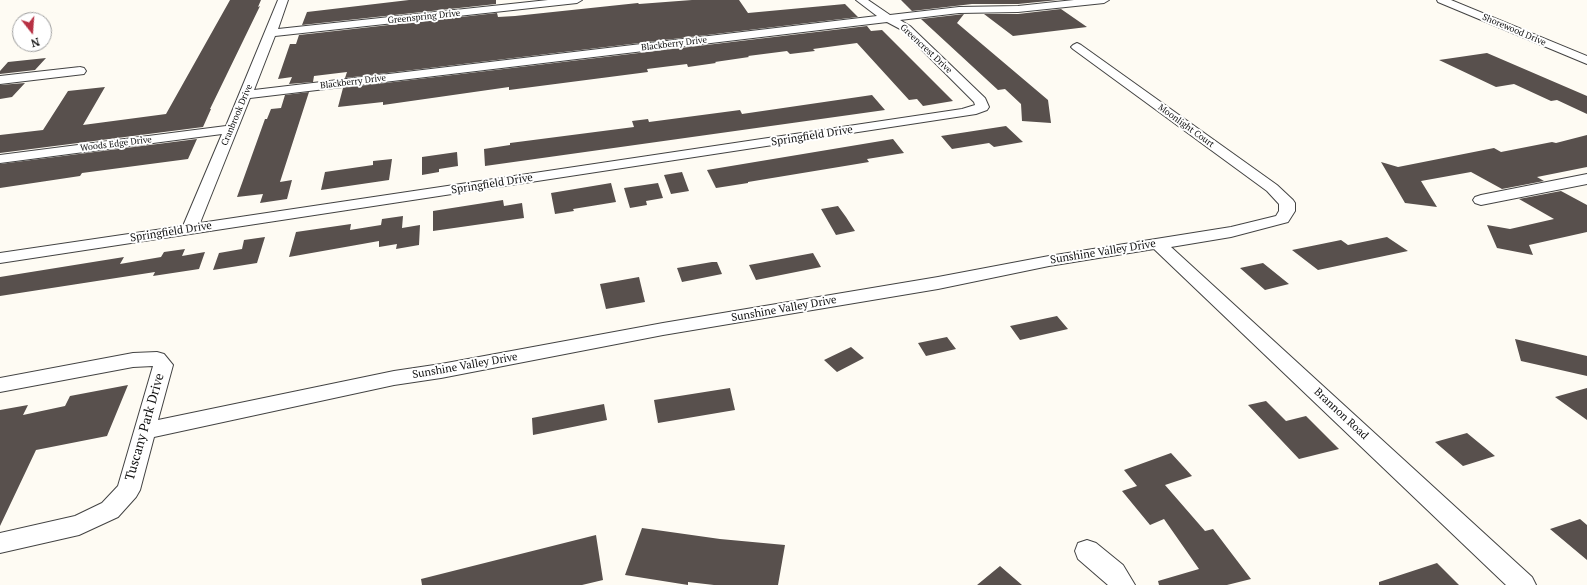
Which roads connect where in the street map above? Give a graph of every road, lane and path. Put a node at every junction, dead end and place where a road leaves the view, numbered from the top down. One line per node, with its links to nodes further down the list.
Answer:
1 (284, 0): 7 (street, Cranbrook Drive)
2 (578, 0): 7 (street, Greenspring Drive)
3 (861, 0): 6 (street, Greencrest Drive)
4 (1104, 0): 6 (street, Blackberry Drive)
5 (1442, 0): 9 (street, Shorewood Drive)
6 (887, 18): 12 (street, Blackberry Drive); 13 (street, Greencrest Drive)
7 (271, 33): 12 (street, Cranbrook Drive)
8 (1077, 47): 18 (street, Moonlight Court)
9 (1587, 60)
10 (80, 71): 11 (street)
11 (0, 80)
12 (245, 95): 14 (street, Cranbrook Drive)
13 (982, 107): 19 (street, Springfield Drive)
14 (231, 129): 15 (street, Woods Edge Drive); 19 (street, Cranbrook Drive)
15 (0, 159)
16 (1587, 179): 17 (street)
17 (1481, 200)
18 (1287, 211): 20 (street, Sunshine Valley Drive)
19 (188, 230): 21 (street, Springfield Drive)
20 (1158, 244): 23 (street, Sunshine Valley Drive); 27 (street, Brannon Road)
21 (0, 258)
22 (0, 385): 23 (street, Tuscany Park Drive)
23 (144, 431): 24 (street, Tuscany Park Drive)
24 (0, 543)
25 (1087, 551): 26 (street)
26 (1122, 585)
27 (1523, 585)

